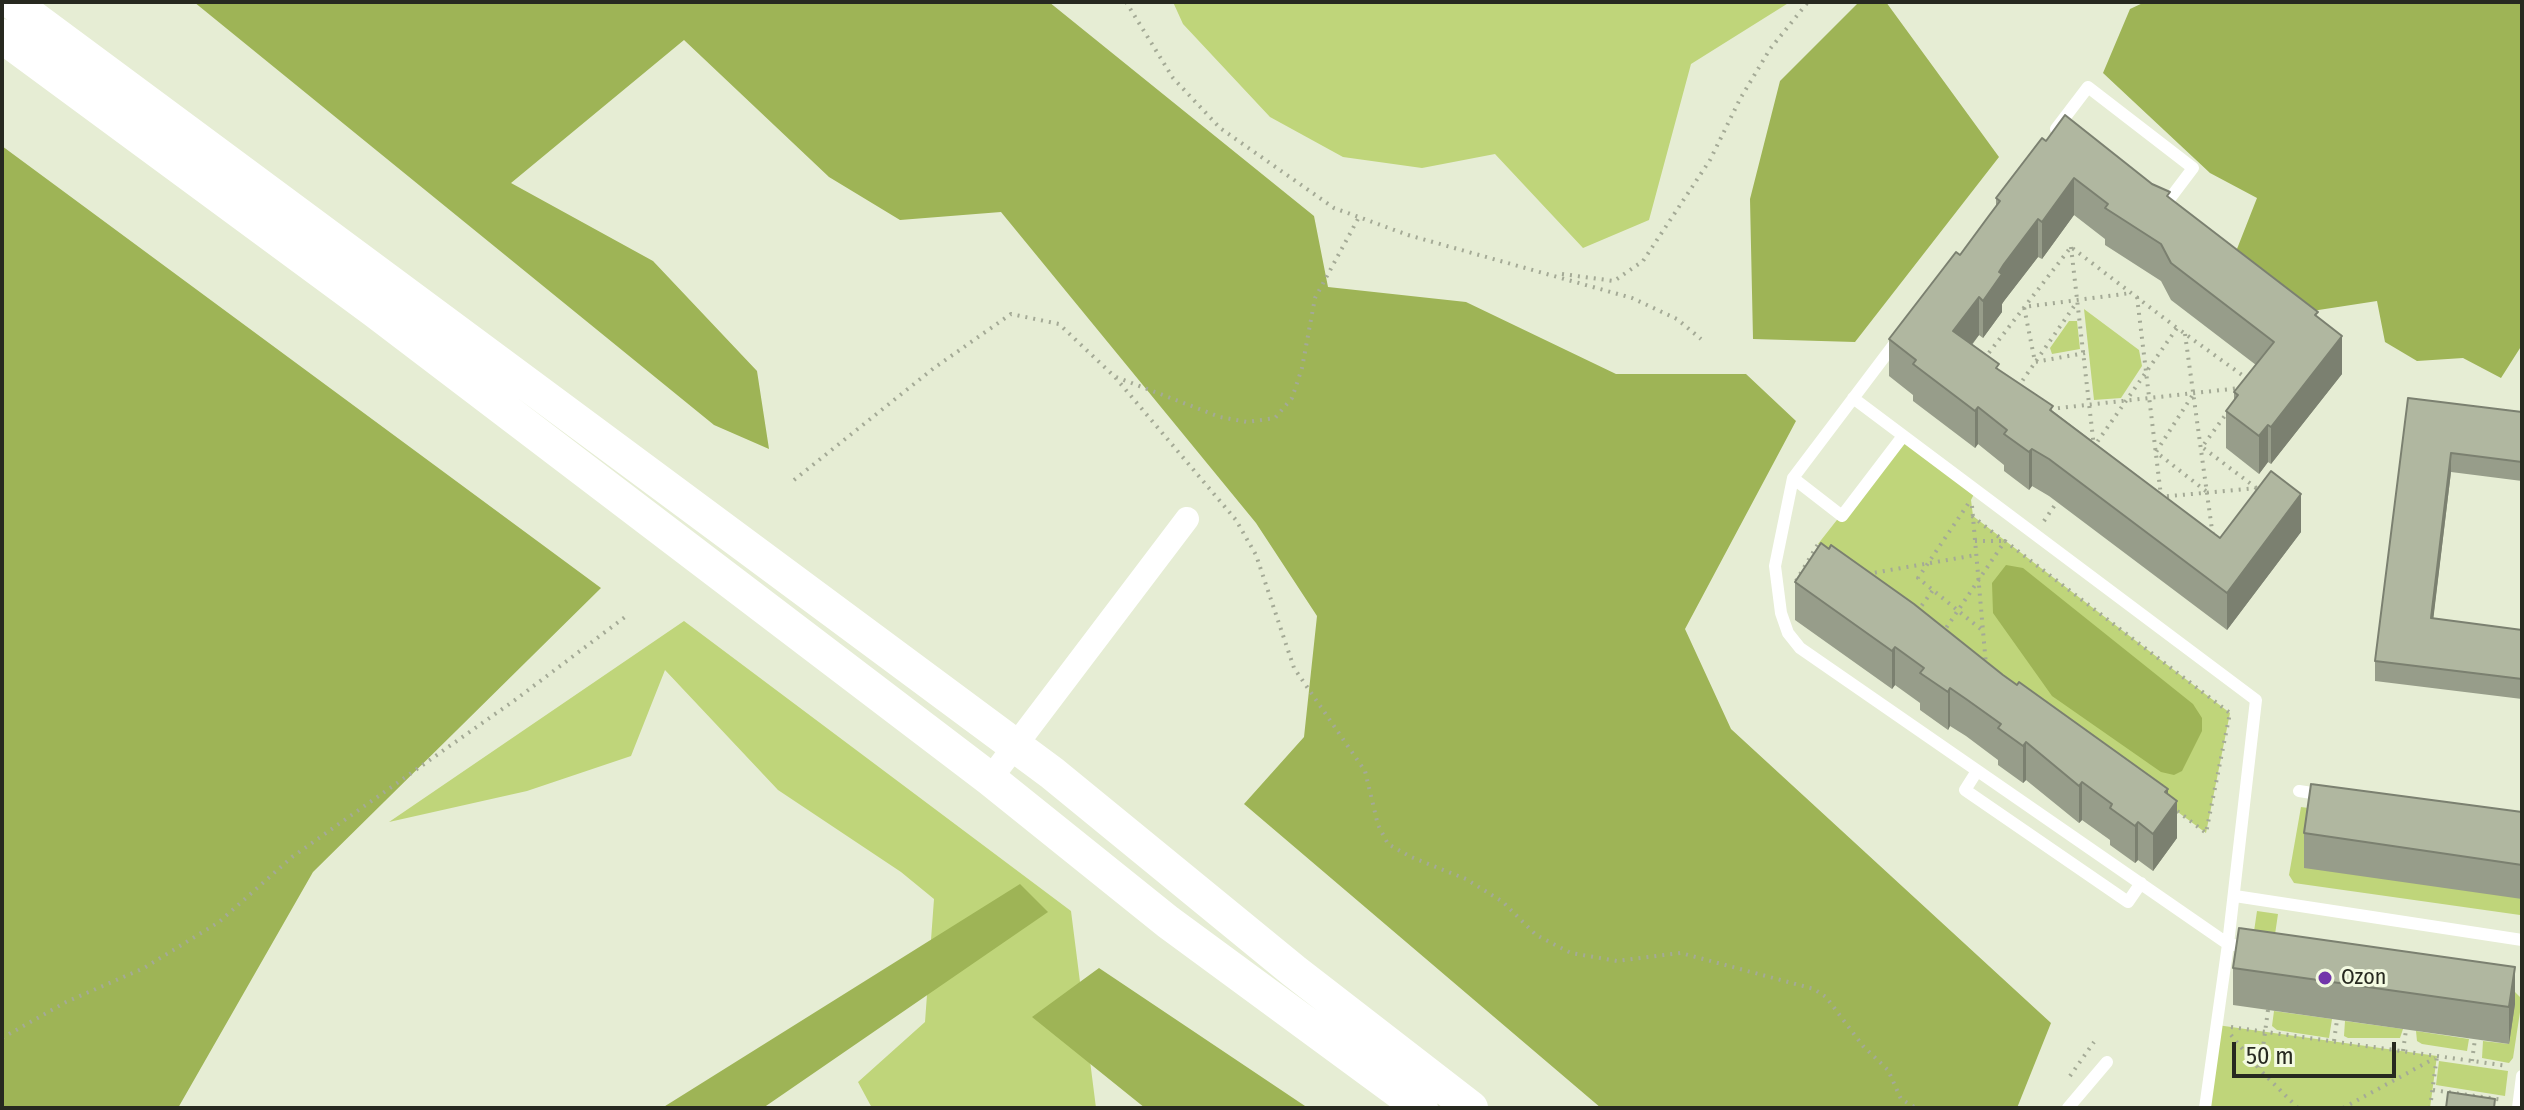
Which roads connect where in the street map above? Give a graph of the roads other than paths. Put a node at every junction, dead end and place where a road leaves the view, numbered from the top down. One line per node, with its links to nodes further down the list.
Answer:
1 (12, 2): 12 (main road)
2 (2, 36): 14 (main road)
3 (2053, 132): 4 (lane); 5 (lane); 6 (lane)
4 (2065, 141)
5 (2044, 145)
6 (2146, 205)
7 (1910, 322): 8 (lane)
8 (1853, 398): 9 (lane); 10 (lane)
9 (1903, 436): 10 (lane); 18 (lane)
10 (1793, 478): 13 (lane)
11 (1187, 519): 12 (street)
12 (1015, 745): 14 (street); 26 (main road)
13 (1977, 771): 17 (lane); 17 (lane)
14 (990, 779): 25 (main road)
15 (2299, 791): 16 (lane)
16 (2344, 798)
17 (2141, 883): 20 (lane)
18 (2235, 896): 19 (lane); 20 (lane)
19 (2522, 940)
20 (2228, 944): 21 (lane); 28 (lane)
21 (2254, 949)
22 (2107, 1062): 27 (lane)
23 (2518, 1072): 24 (lane)
24 (2518, 1105)
25 (1421, 1108)
26 (1471, 1108)
27 (2068, 1108)
28 (2205, 1108)

